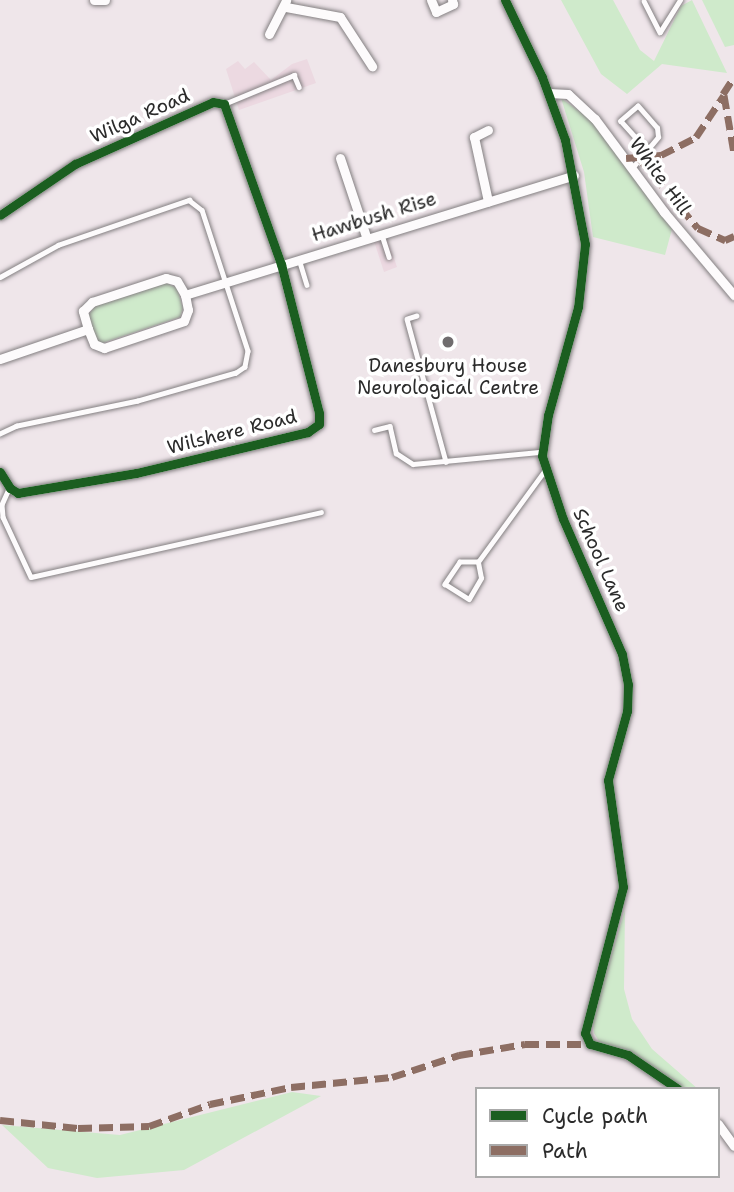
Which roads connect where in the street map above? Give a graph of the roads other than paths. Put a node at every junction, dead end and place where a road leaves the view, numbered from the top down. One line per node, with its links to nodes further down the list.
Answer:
1 (94, 0): 2 (street)
2 (105, 0)
3 (431, 0): 4 (street)
4 (452, 0)
5 (505, 0): 12 (street, School Lane)
6 (680, 0): 7 (lane)
7 (644, 1)
8 (286, 3): 9 (street); 10 (street)
9 (269, 34)
10 (372, 66)
11 (299, 87): 13 (lane)
12 (549, 93): 17 (street, White Hill); 18 (street, School Lane)
13 (223, 104): 20 (street, Wilga Road); 25 (street)
14 (488, 130): 19 (street)
15 (647, 150): 15 (lane); 17 (lane)
16 (340, 158): 22 (street)
17 (633, 167): 30 (street, White Hill)
18 (575, 175): 19 (street, Hawbush Rise); 36 (street, School Lane)
19 (488, 201): 21 (street, Hawbush Rise)
20 (0, 215)
21 (380, 231): 22 (street, Hawbush Rise); 23 (lane)
22 (366, 236): 24 (street, Hawbush Rise)
23 (389, 257)
24 (299, 258): 25 (street, Hawbush Rise); 28 (lane)
25 (281, 264): 27 (street, Hawbush Rise); 40 (street, Wilshere Road)
26 (0, 277): 27 (lane)
27 (226, 282): 29 (street, Hawbush Rise); 35 (lane)
28 (307, 285)
29 (185, 295): 32 (street); 32 (street)
30 (734, 295)
31 (417, 316): 37 (lane)
32 (88, 329): 33 (street)
33 (0, 359)
34 (374, 430): 37 (lane)
35 (0, 435)
36 (542, 452): 37 (lane); 38 (street, School Lane)
37 (446, 461)
38 (545, 470): 42 (lane); 43 (street, School Lane)
39 (0, 472): 40 (street)
40 (10, 488): 41 (lane)
41 (321, 512)
42 (478, 562): 42 (lane)
43 (675, 1087)
44 (720, 1127): 45 (street)
45 (734, 1146)

